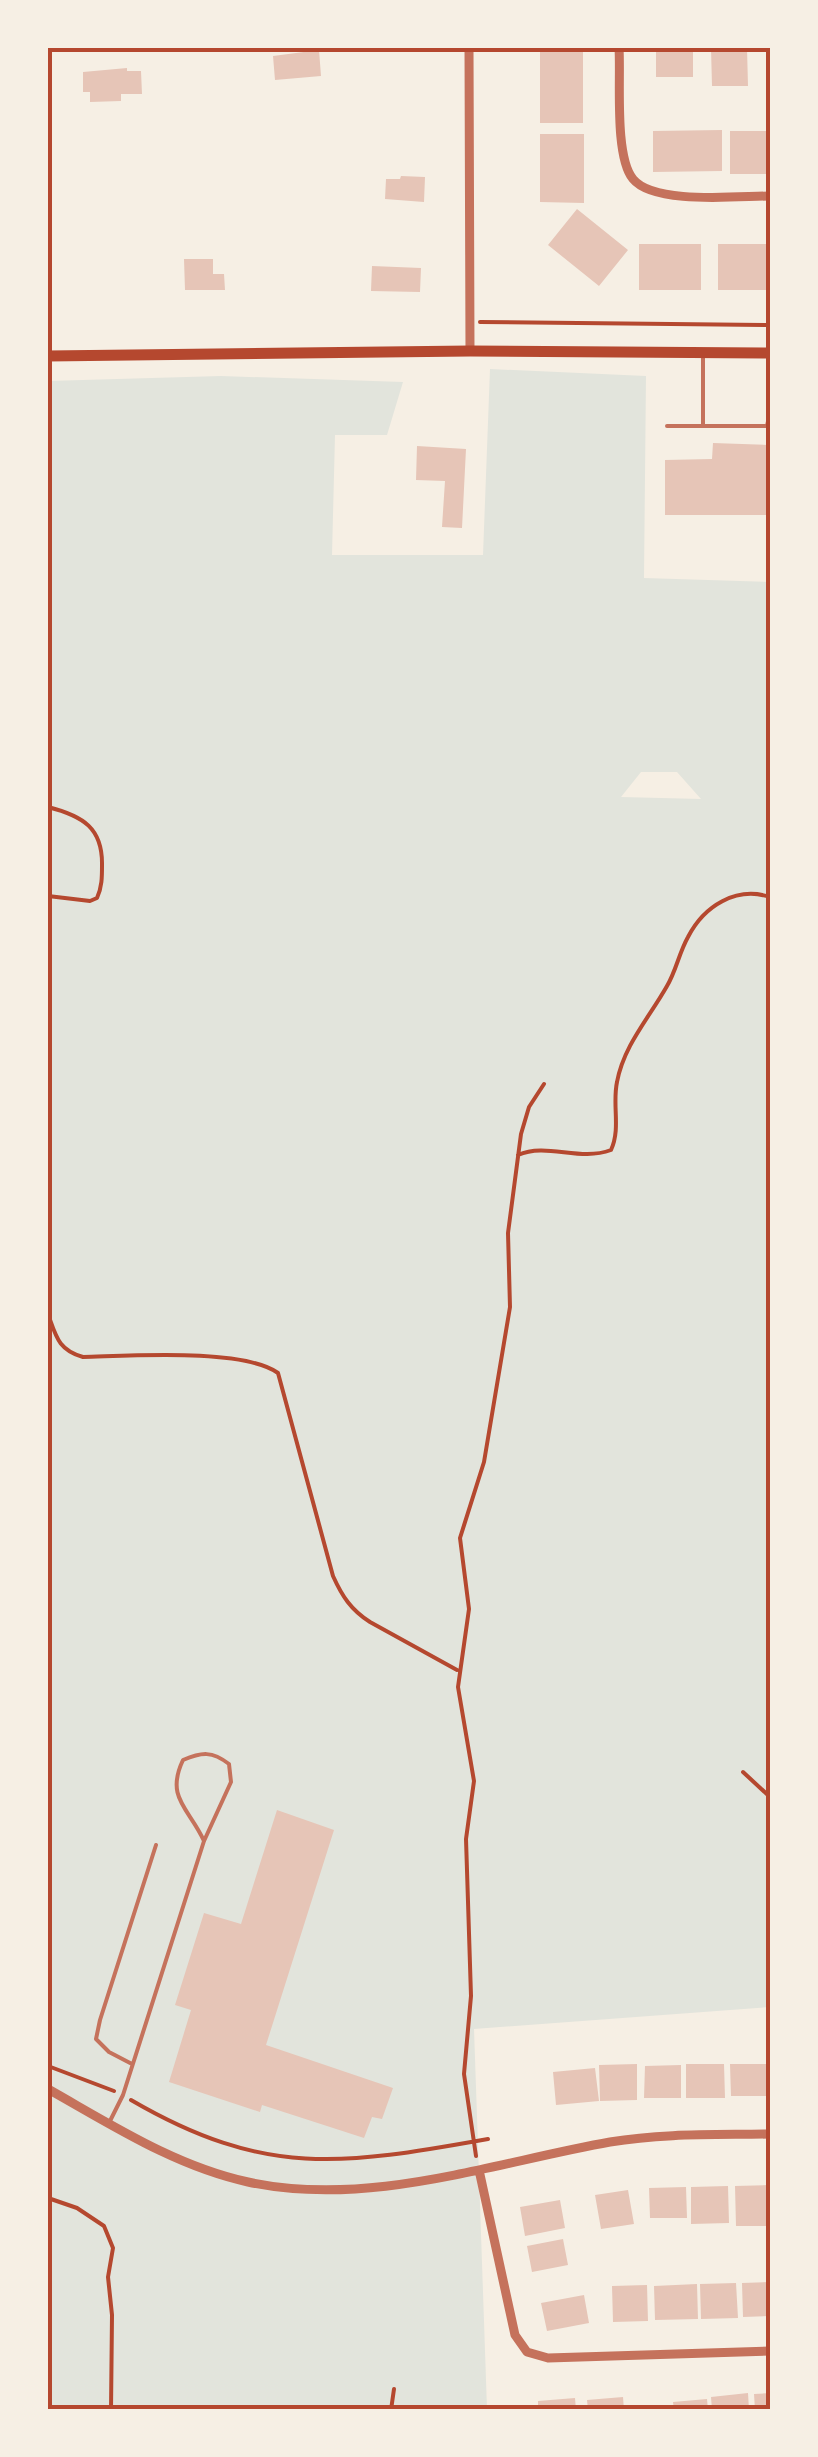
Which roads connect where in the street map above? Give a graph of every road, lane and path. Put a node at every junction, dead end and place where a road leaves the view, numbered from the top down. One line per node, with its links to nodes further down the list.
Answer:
1 (469, 48): 4 (street)
2 (620, 48): 3 (street)
3 (770, 196)
4 (470, 322): 5 (path); 6 (street)
5 (770, 325)
6 (470, 350): 7 (main road); 9 (main road)
7 (703, 352): 8 (main road); 11 (lane)
8 (770, 353)
9 (48, 356)
10 (770, 412): 13 (lane)
11 (703, 425): 12 (lane); 13 (lane)
12 (667, 426)
13 (769, 426)
14 (48, 807): 15 (path)
15 (48, 896)
16 (770, 897): 18 (path)
17 (544, 1084): 18 (path)
18 (518, 1156): 20 (path)
19 (48, 1314): 20 (path)
20 (459, 1671): 32 (path)
21 (743, 1772): 22 (path)
22 (770, 1794)
23 (204, 1841): 23 (lane); 25 (lane)
24 (156, 1845): 25 (lane)
25 (132, 2064): 28 (lane)
26 (48, 2066): 28 (path)
27 (48, 2089): 29 (street)
28 (123, 2096): 29 (lane); 32 (path)
29 (109, 2124): 33 (street)
30 (770, 2134): 33 (street)
31 (488, 2139): 32 (path)
32 (474, 2141): 33 (path)
33 (479, 2170): 35 (street)
34 (48, 2198): 37 (path)
35 (770, 2352)
36 (394, 2389): 38 (path)
37 (112, 2410)
38 (391, 2410)

